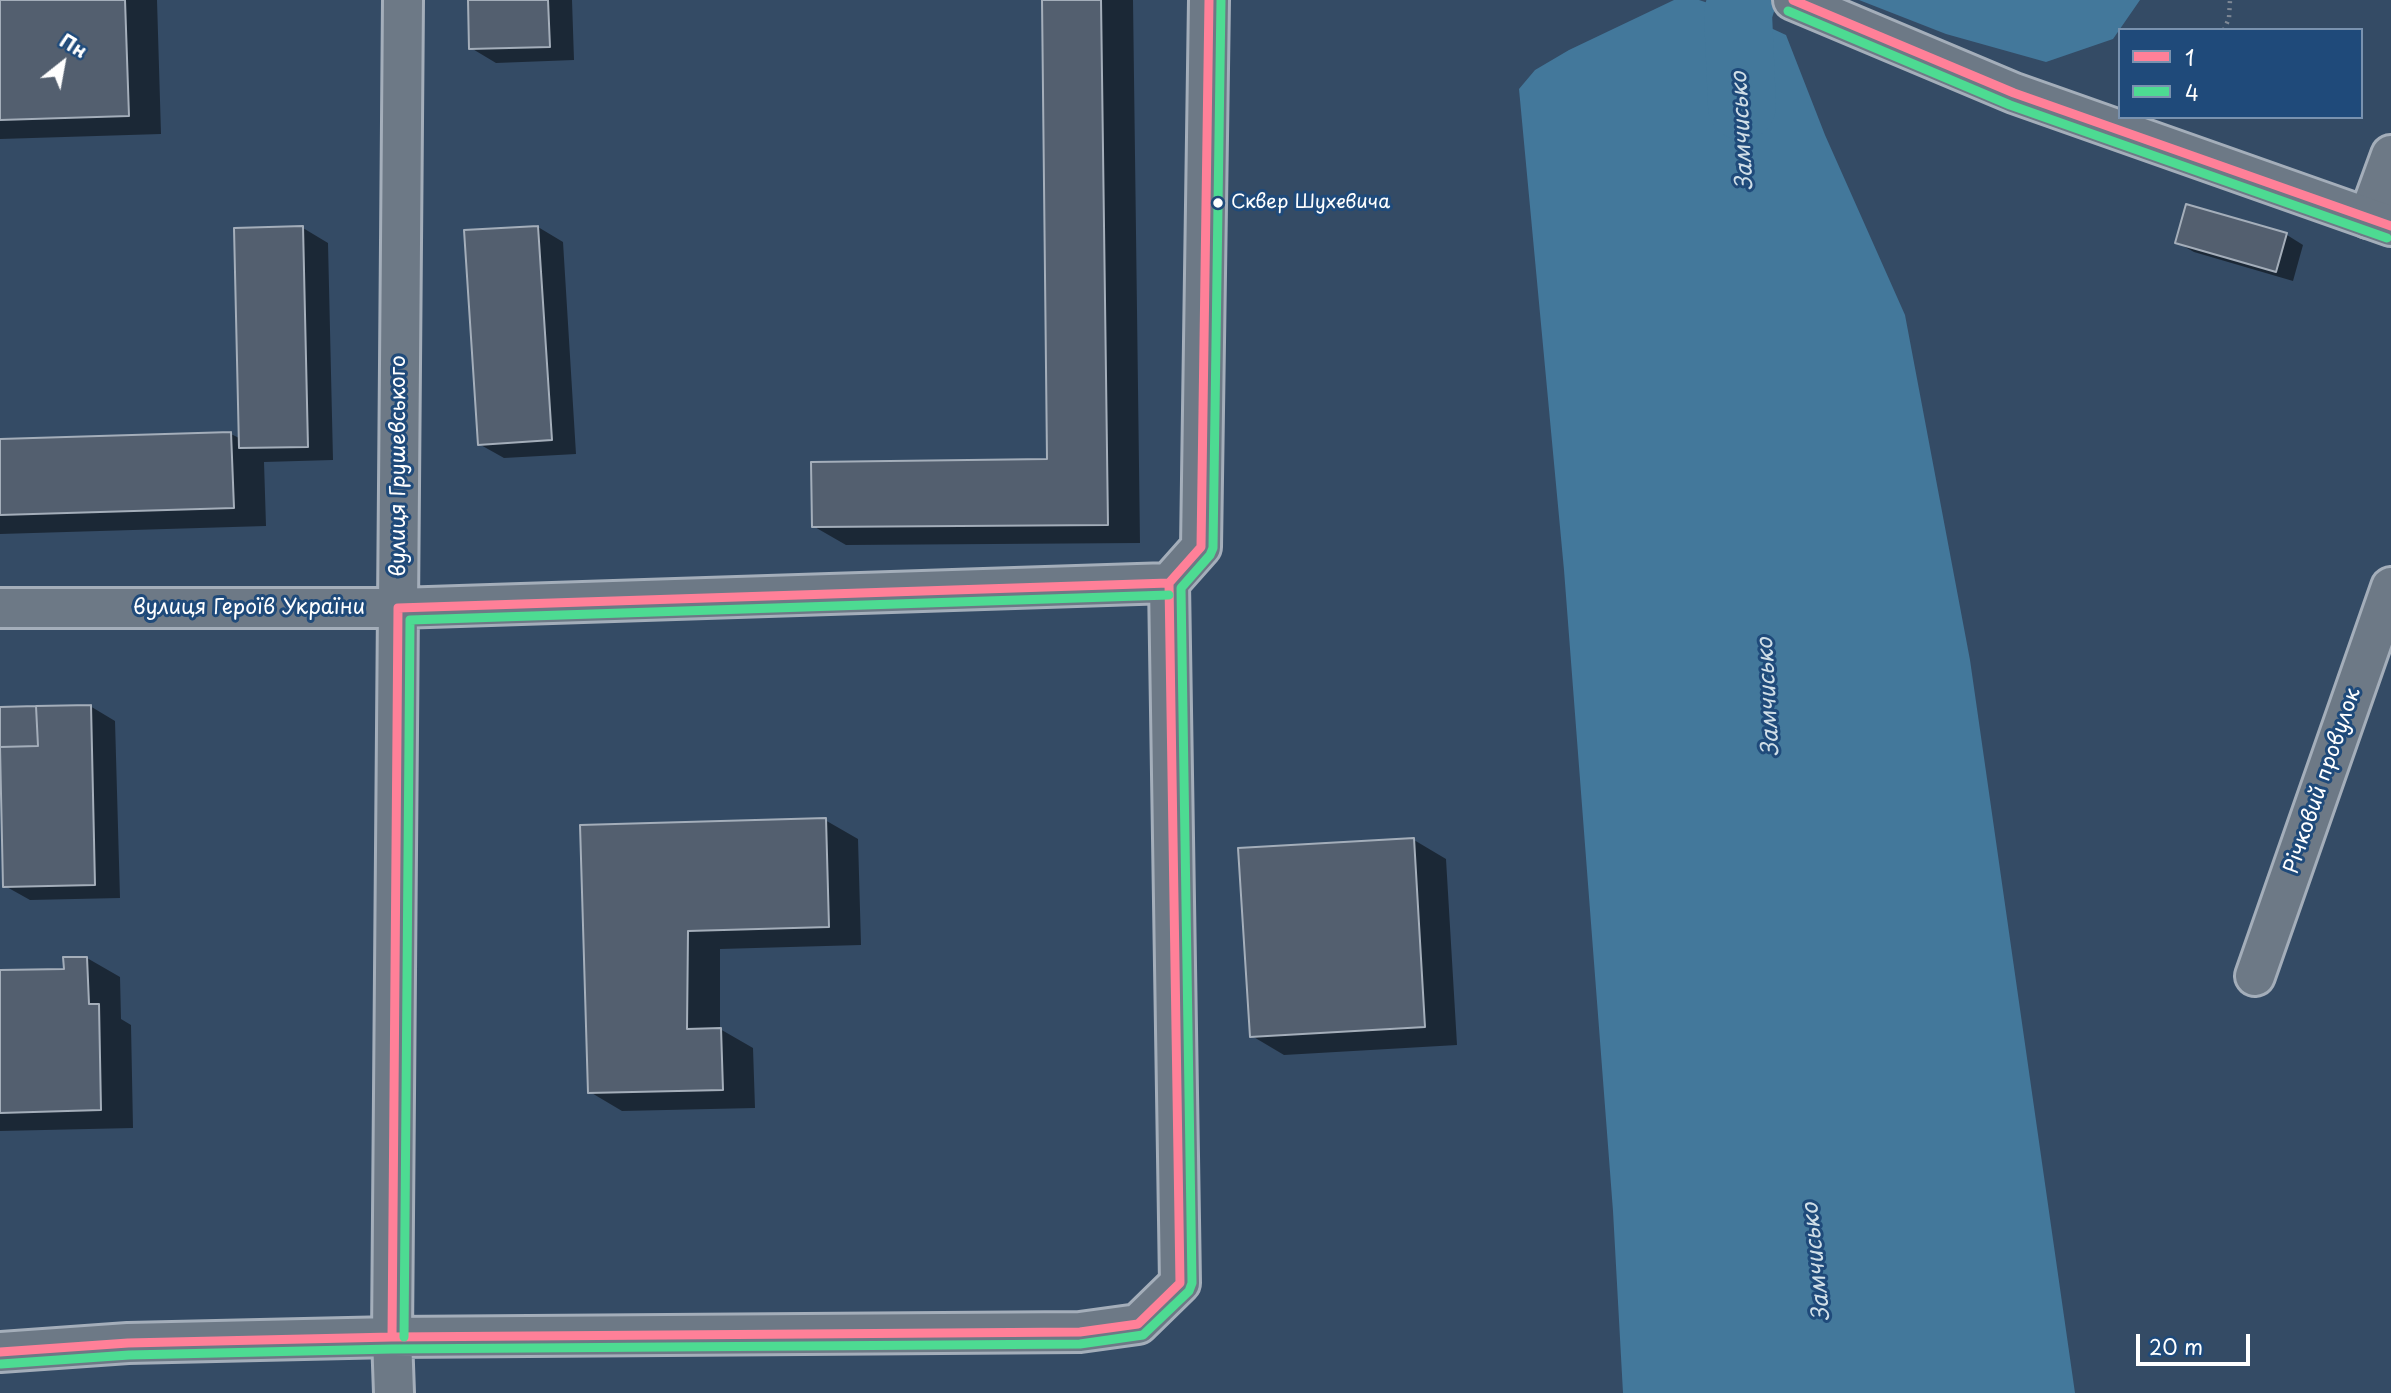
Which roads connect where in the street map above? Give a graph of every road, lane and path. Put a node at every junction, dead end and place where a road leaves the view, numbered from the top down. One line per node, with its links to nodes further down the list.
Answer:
1 (403, 0): 11 (street, вулиця Грушевського)
2 (1209, 0): 8 (street)
3 (2230, 0): 5 (path)
4 (1798, 2): 7 (street)
5 (2225, 28)
6 (2391, 155): 7 (street)
7 (2380, 222)
8 (1169, 583): 11 (street, вулиця Героїв України); 13 (street)
9 (2391, 587): 12 (street, Річковий провулок)
10 (0, 608): 11 (street, вулиця Героїв України)
11 (398, 608): 13 (street, вулиця Грушевського)
12 (2255, 976)
13 (391, 1337): 14 (street); 15 (street, вулиця Грушевського)
14 (0, 1352)
15 (394, 1393)

